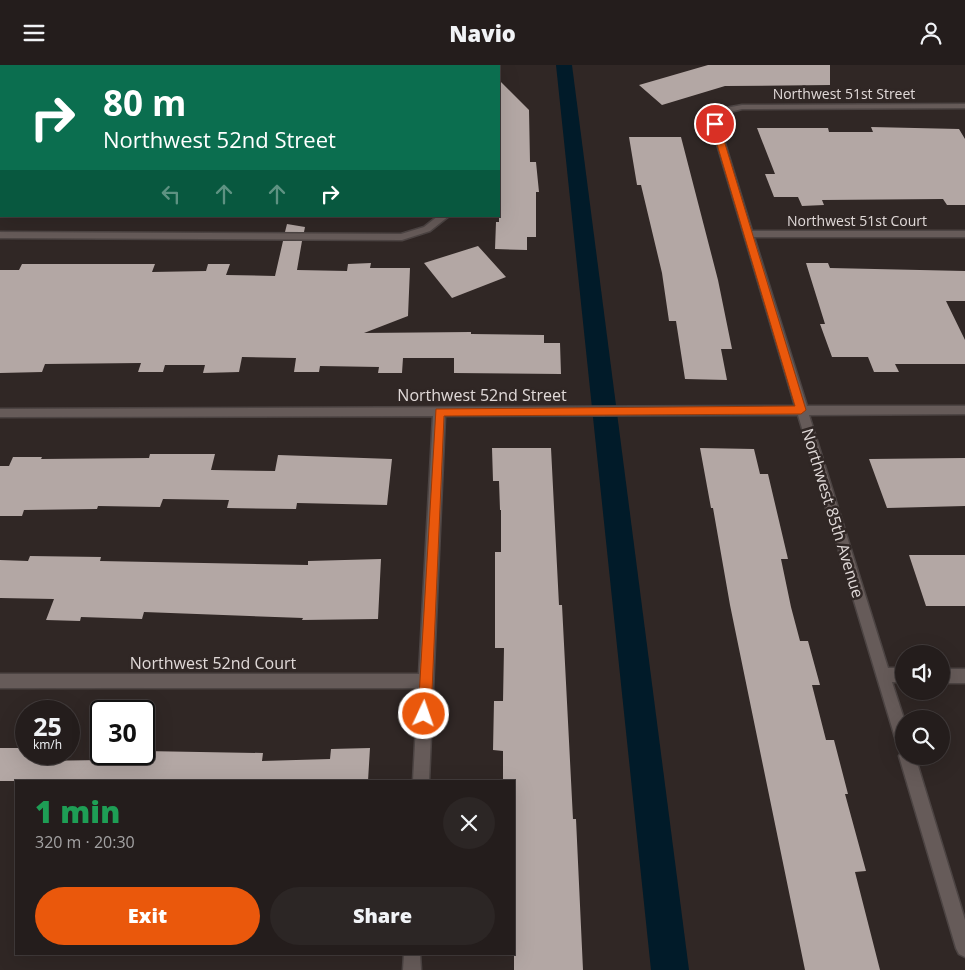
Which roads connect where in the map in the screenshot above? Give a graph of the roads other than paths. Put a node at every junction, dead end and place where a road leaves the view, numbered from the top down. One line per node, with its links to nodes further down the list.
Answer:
1 (965, 106): 2 (street, Northwest 51st Street)
2 (723, 111): 4 (street, Northwest 85th Avenue)
3 (444, 217): 6 (street)
4 (749, 234): 5 (street, Northwest 51st Court); 7 (street, Northwest 85th Avenue)
5 (965, 234)
6 (0, 235)
7 (801, 410): 8 (street, Northwest 52nd Street); 9 (street, Northwest 52nd Street); 11 (street, Northwest 85th Avenue)
8 (965, 410)
9 (439, 412): 10 (street, Northwest 52nd Street); 16 (street)
10 (0, 413)
11 (883, 675): 12 (street); 17 (street, Northwest 85th Avenue)
12 (895, 675)
13 (950, 675): 14 (street)
14 (965, 676)
15 (0, 681): 16 (street, Northwest 52nd Court)
16 (426, 681): 19 (street)
17 (895, 714)
18 (911, 765): 20 (street)
19 (421, 780)
20 (965, 948)
21 (412, 955): 22 (street)
22 (412, 970)

